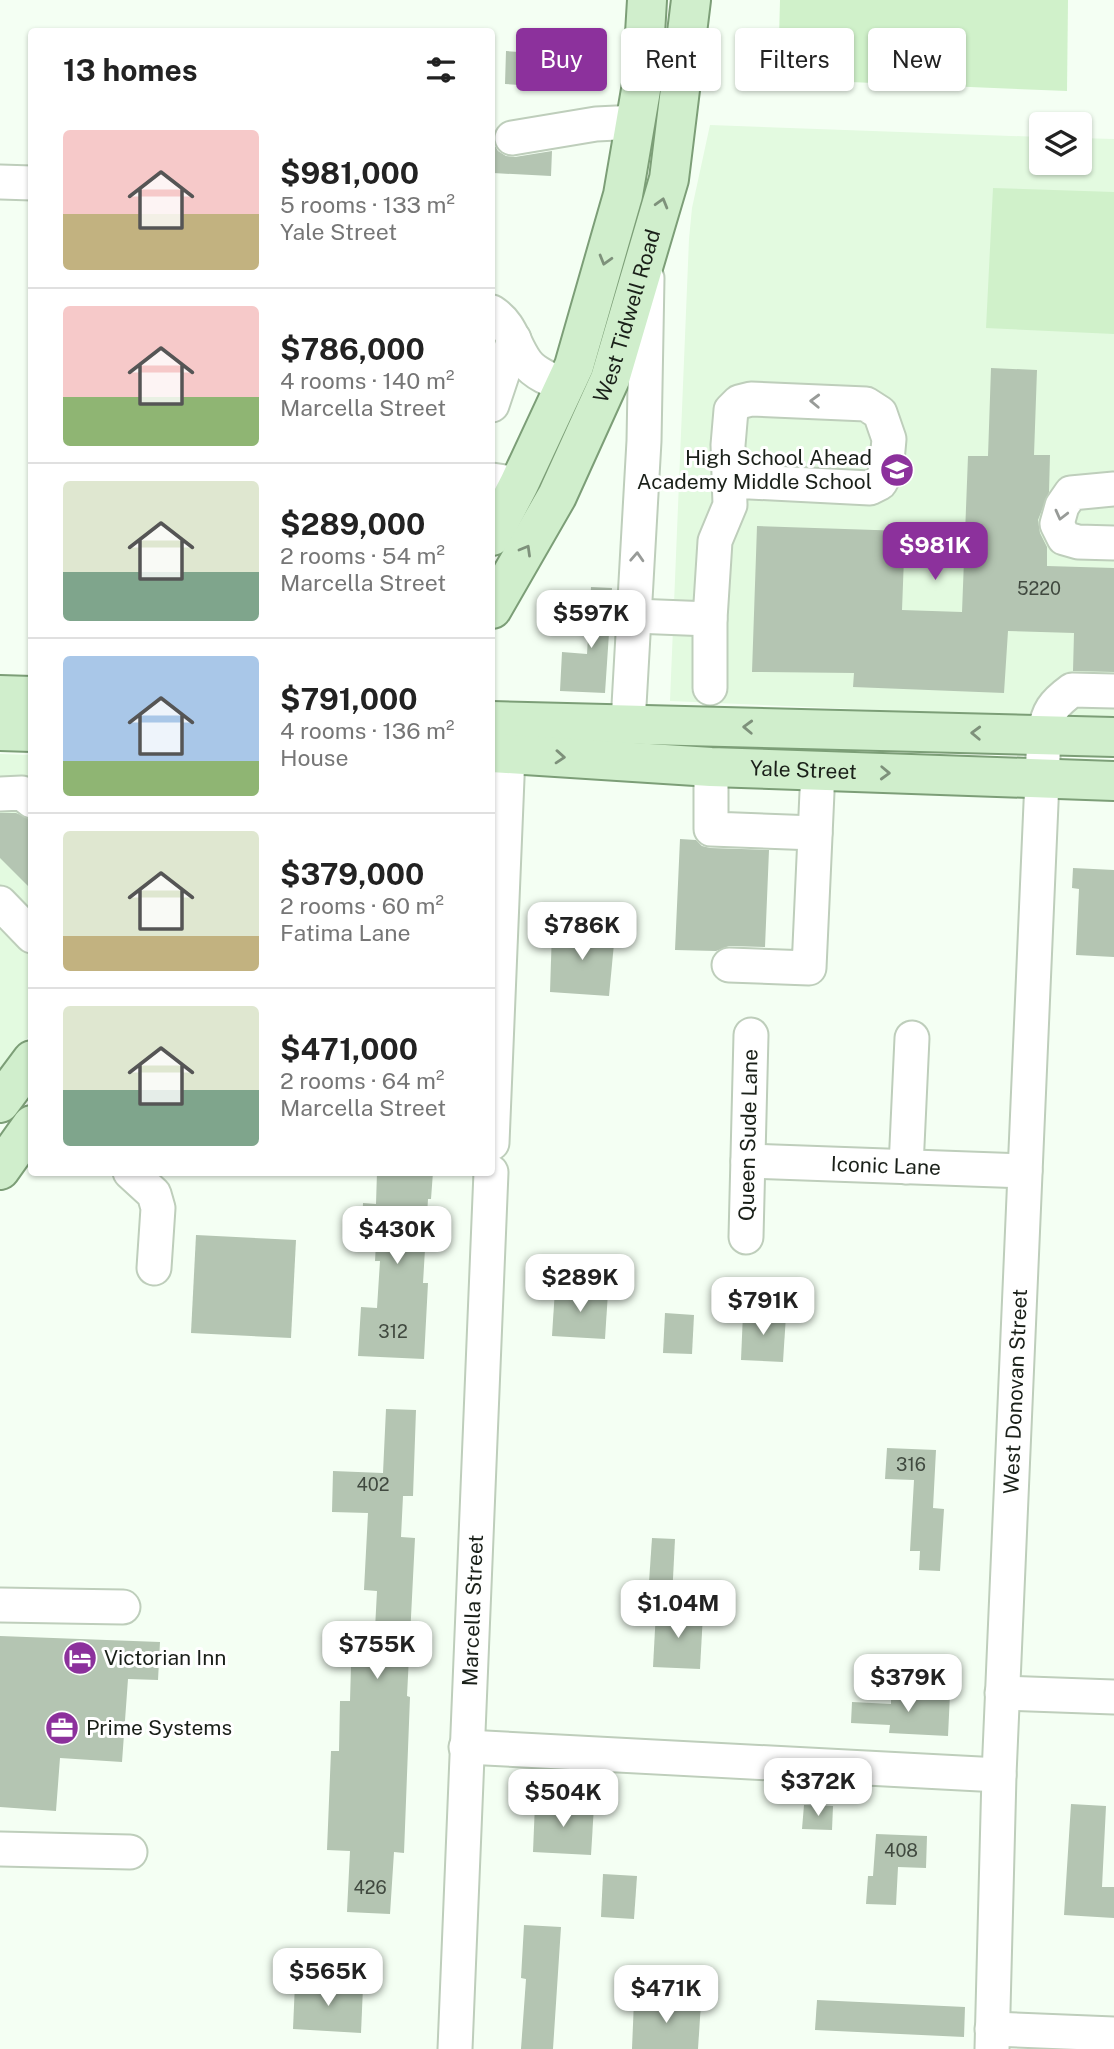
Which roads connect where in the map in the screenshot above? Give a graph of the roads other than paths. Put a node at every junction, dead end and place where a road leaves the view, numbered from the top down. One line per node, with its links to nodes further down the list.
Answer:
1 (646, 8): 2 (main road); 3 (main road, West Tidwell Road)
2 (690, 12): 7 (main road, West Tidwell Road, one-way to 2)
3 (637, 122): 4 (street); 10 (main road, West Tidwell Road, one-way to 10)
4 (512, 138)
5 (0, 182): 6 (street)
6 (28, 183)
7 (647, 255): 11 (main road, West Tidwell Road); 19 (street, one-way to 7)
8 (495, 314): 9 (street)
9 (514, 339): 10 (street); 12 (street)
10 (569, 376): 11 (main road); 14 (main road, West Tidwell Road)
11 (610, 379): 18 (main road, West Tidwell Road, one-way to 11)
12 (495, 396)
13 (730, 481): 13 (street, one-way to 13); 20 (street)
14 (505, 482): 16 (main road, West Tidwell Road)
15 (1114, 489): 17 (street, one-way to 17)
16 (495, 524)
17 (1114, 543)
18 (495, 604)
19 (634, 616): 20 (street); 25 (street)
20 (710, 620): 21 (street)
21 (710, 688)
22 (1114, 691): 28 (street, West Donovan Street)
23 (0, 695): 24 (main road)
24 (28, 696)
25 (628, 723): 28 (main road, Yale Street, one-way to 25); 30 (main road, Yale Street)
26 (0, 731): 27 (main road)
27 (28, 732)
28 (1044, 734): 29 (main road, Yale Street); 33 (street, West Donovan Street)
29 (1114, 737)
30 (497, 743): 31 (main road, Yale Street, one-way to 31); 39 (street)
31 (711, 767): 32 (main road, Yale Street); 37 (street)
32 (818, 770): 33 (main road, Yale Street, one-way to 33); 37 (street)
33 (1041, 778): 34 (main road, Yale Street); 48 (street, West Donovan Street)
34 (1114, 781)
35 (0, 794): 36 (street)
36 (28, 798)
37 (815, 833): 41 (street)
38 (0, 903): 40 (street)
39 (495, 903)
40 (28, 932)
41 (729, 965)
42 (751, 1035): 46 (street, Queen Sude Lane)
43 (912, 1038): 47 (street)
44 (28, 1065): 45 (main road)
45 (0, 1102)
46 (748, 1161): 47 (street, Iconic Lane); 51 (street, Queen Sude Lane)
47 (906, 1167): 48 (street, Iconic Lane)
48 (1025, 1171): 55 (street, West Donovan Street)
49 (134, 1176): 52 (street)
50 (491, 1176): 57 (street, Marcella Street)
51 (746, 1237)
52 (154, 1269)
53 (0, 1605): 54 (street)
54 (123, 1607)
55 (1002, 1693): 56 (street); 58 (street, West Donovan Street)
56 (1114, 1697)
57 (466, 1747): 58 (street); 63 (street, Marcella Street)
58 (999, 1775): 62 (street, West Donovan Street)
59 (0, 1849): 60 (street)
60 (130, 1853)
61 (1114, 2034): 62 (street)
62 (992, 2039)
63 (455, 2049)

